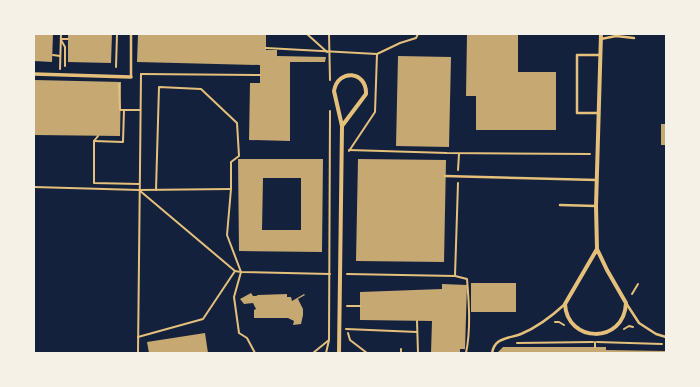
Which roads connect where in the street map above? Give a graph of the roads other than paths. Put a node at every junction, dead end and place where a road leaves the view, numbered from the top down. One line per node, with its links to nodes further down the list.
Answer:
1 (131, 34): 7 (lane)
2 (600, 34): 4 (street)
3 (634, 38): 4 (lane)
4 (601, 39): 5 (street)
5 (600, 55): 8 (street); 8 (lane)
6 (34, 74): 7 (street)
7 (131, 77)
8 (599, 113): 11 (street)
9 (342, 126): 9 (street); 18 (street)
10 (445, 176): 11 (lane)
11 (597, 180): 13 (street)
12 (560, 205): 13 (lane)
13 (596, 206): 14 (street)
14 (597, 249): 15 (street); 16 (street)
15 (626, 303): 16 (street); 17 (lane)
16 (565, 304): 19 (lane)
17 (666, 337)
18 (339, 353)
19 (492, 353)

